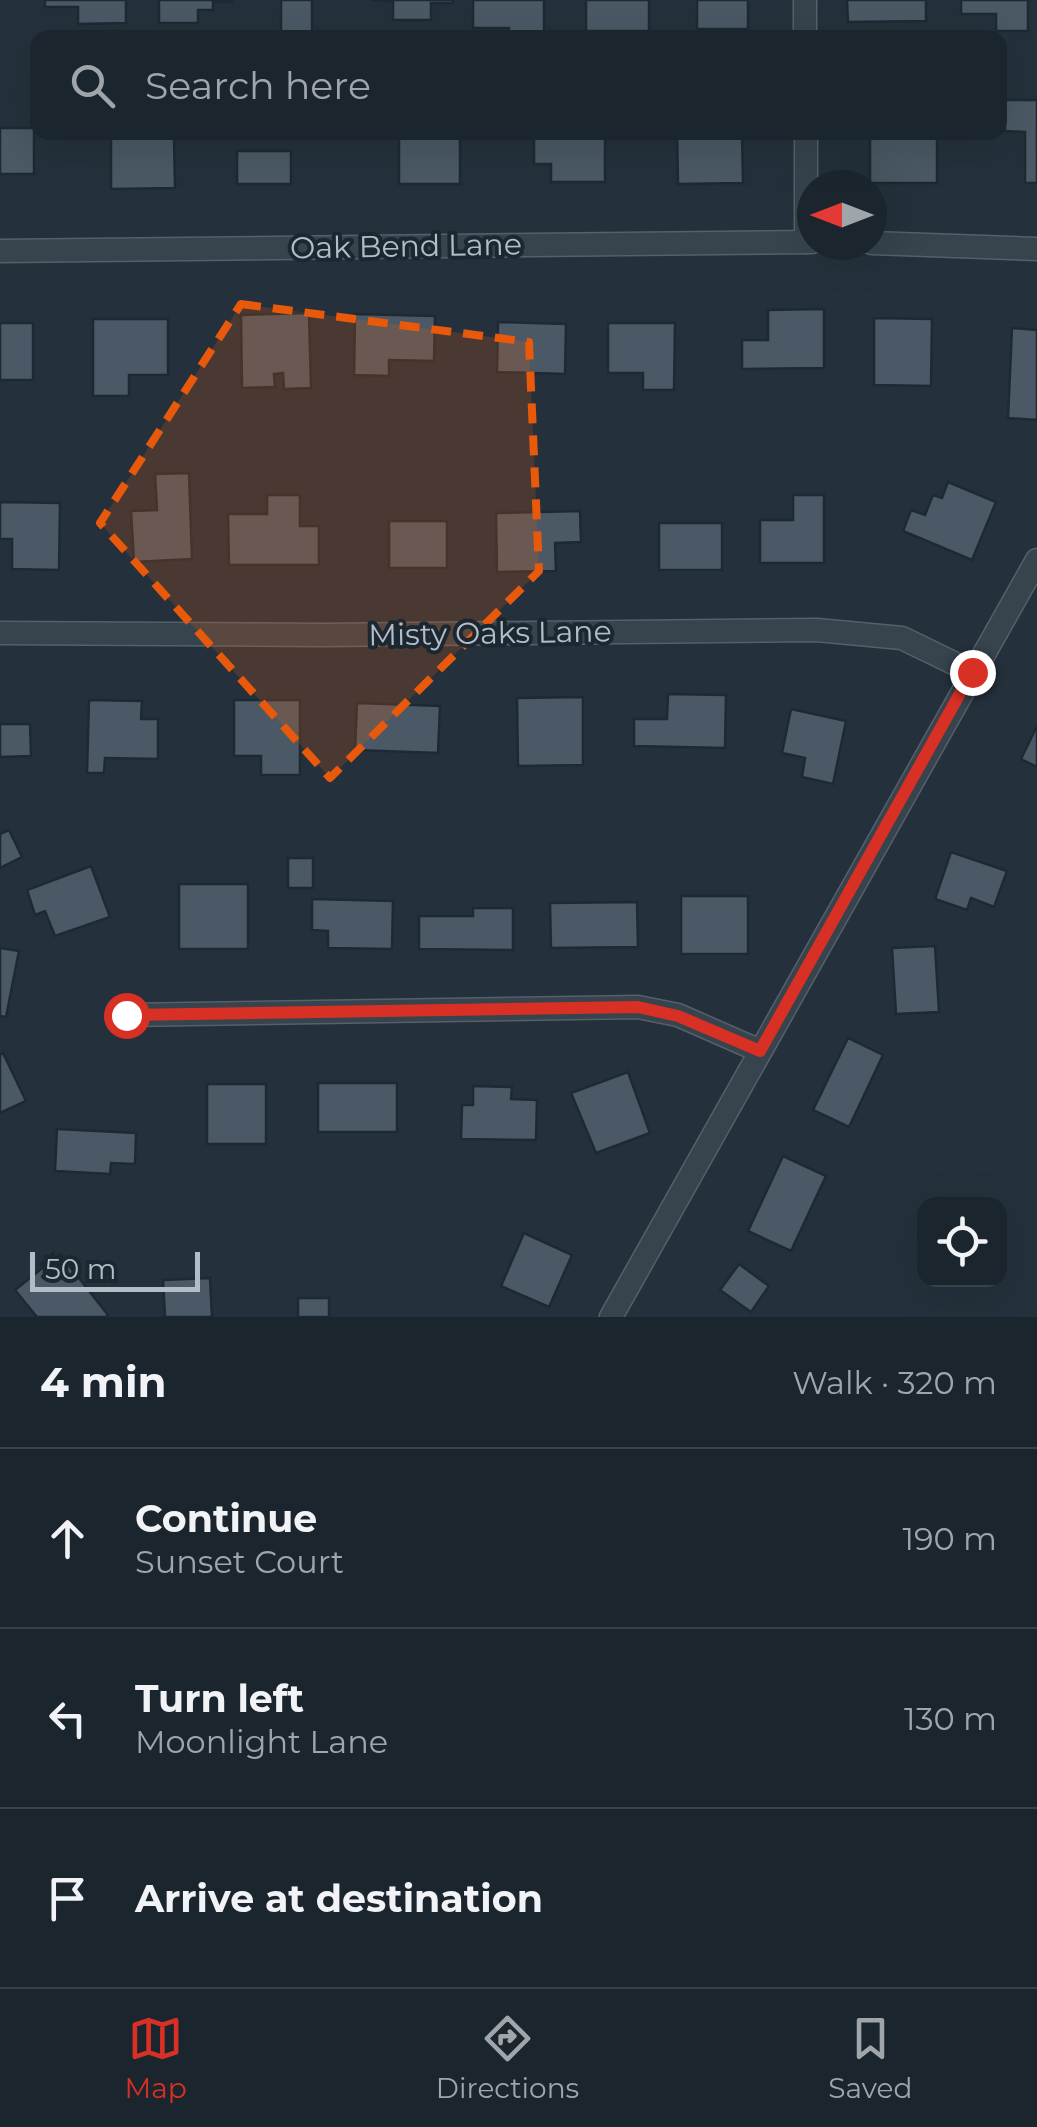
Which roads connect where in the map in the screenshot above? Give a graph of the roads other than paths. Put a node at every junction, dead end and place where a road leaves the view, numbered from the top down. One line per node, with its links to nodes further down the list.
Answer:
1 (805, 0): 2 (street)
2 (806, 30)
3 (806, 140): 4 (street)
4 (807, 170)
5 (797, 242): 8 (street, Oak Bend Lane)
6 (887, 244): 7 (street)
7 (1037, 249)
8 (0, 250)
9 (1037, 560): 11 (street)
10 (0, 633): 11 (street, Misty Oaks Lane)
11 (972, 672): 13 (street)
12 (126, 1015): 13 (street)
13 (760, 1051): 14 (street)
14 (611, 1317)

